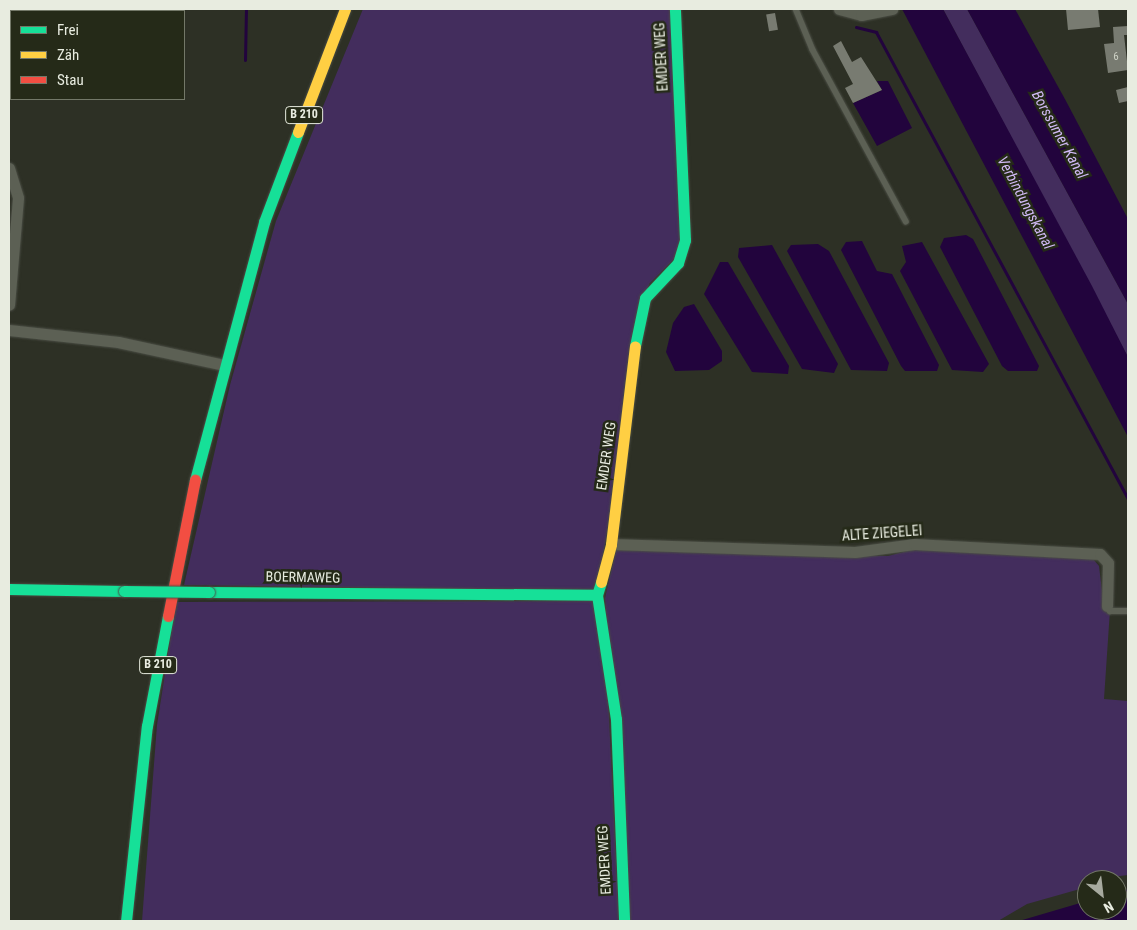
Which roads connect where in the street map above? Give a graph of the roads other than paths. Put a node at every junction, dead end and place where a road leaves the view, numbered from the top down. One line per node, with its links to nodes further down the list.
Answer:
1 (345, 9): 10 (street, B 210)
2 (675, 9): 11 (street, EMDER WEG)
3 (796, 9): 7 (lane)
4 (839, 9): 5 (street)
5 (890, 9)
6 (9, 168): 8 (street)
7 (906, 221)
8 (9, 304)
9 (9, 330): 10 (street)
10 (224, 365): 16 (street, B 210)
11 (611, 544): 13 (street, EMDER WEG); 14 (street, ALTE ZIEGELEI)
12 (9, 589): 13 (street, BOERMAWEG, bridge)
13 (597, 595): 17 (street, EMDER WEG)
14 (1107, 606): 15 (lane)
15 (1128, 611)
16 (126, 921)
17 (624, 921)

